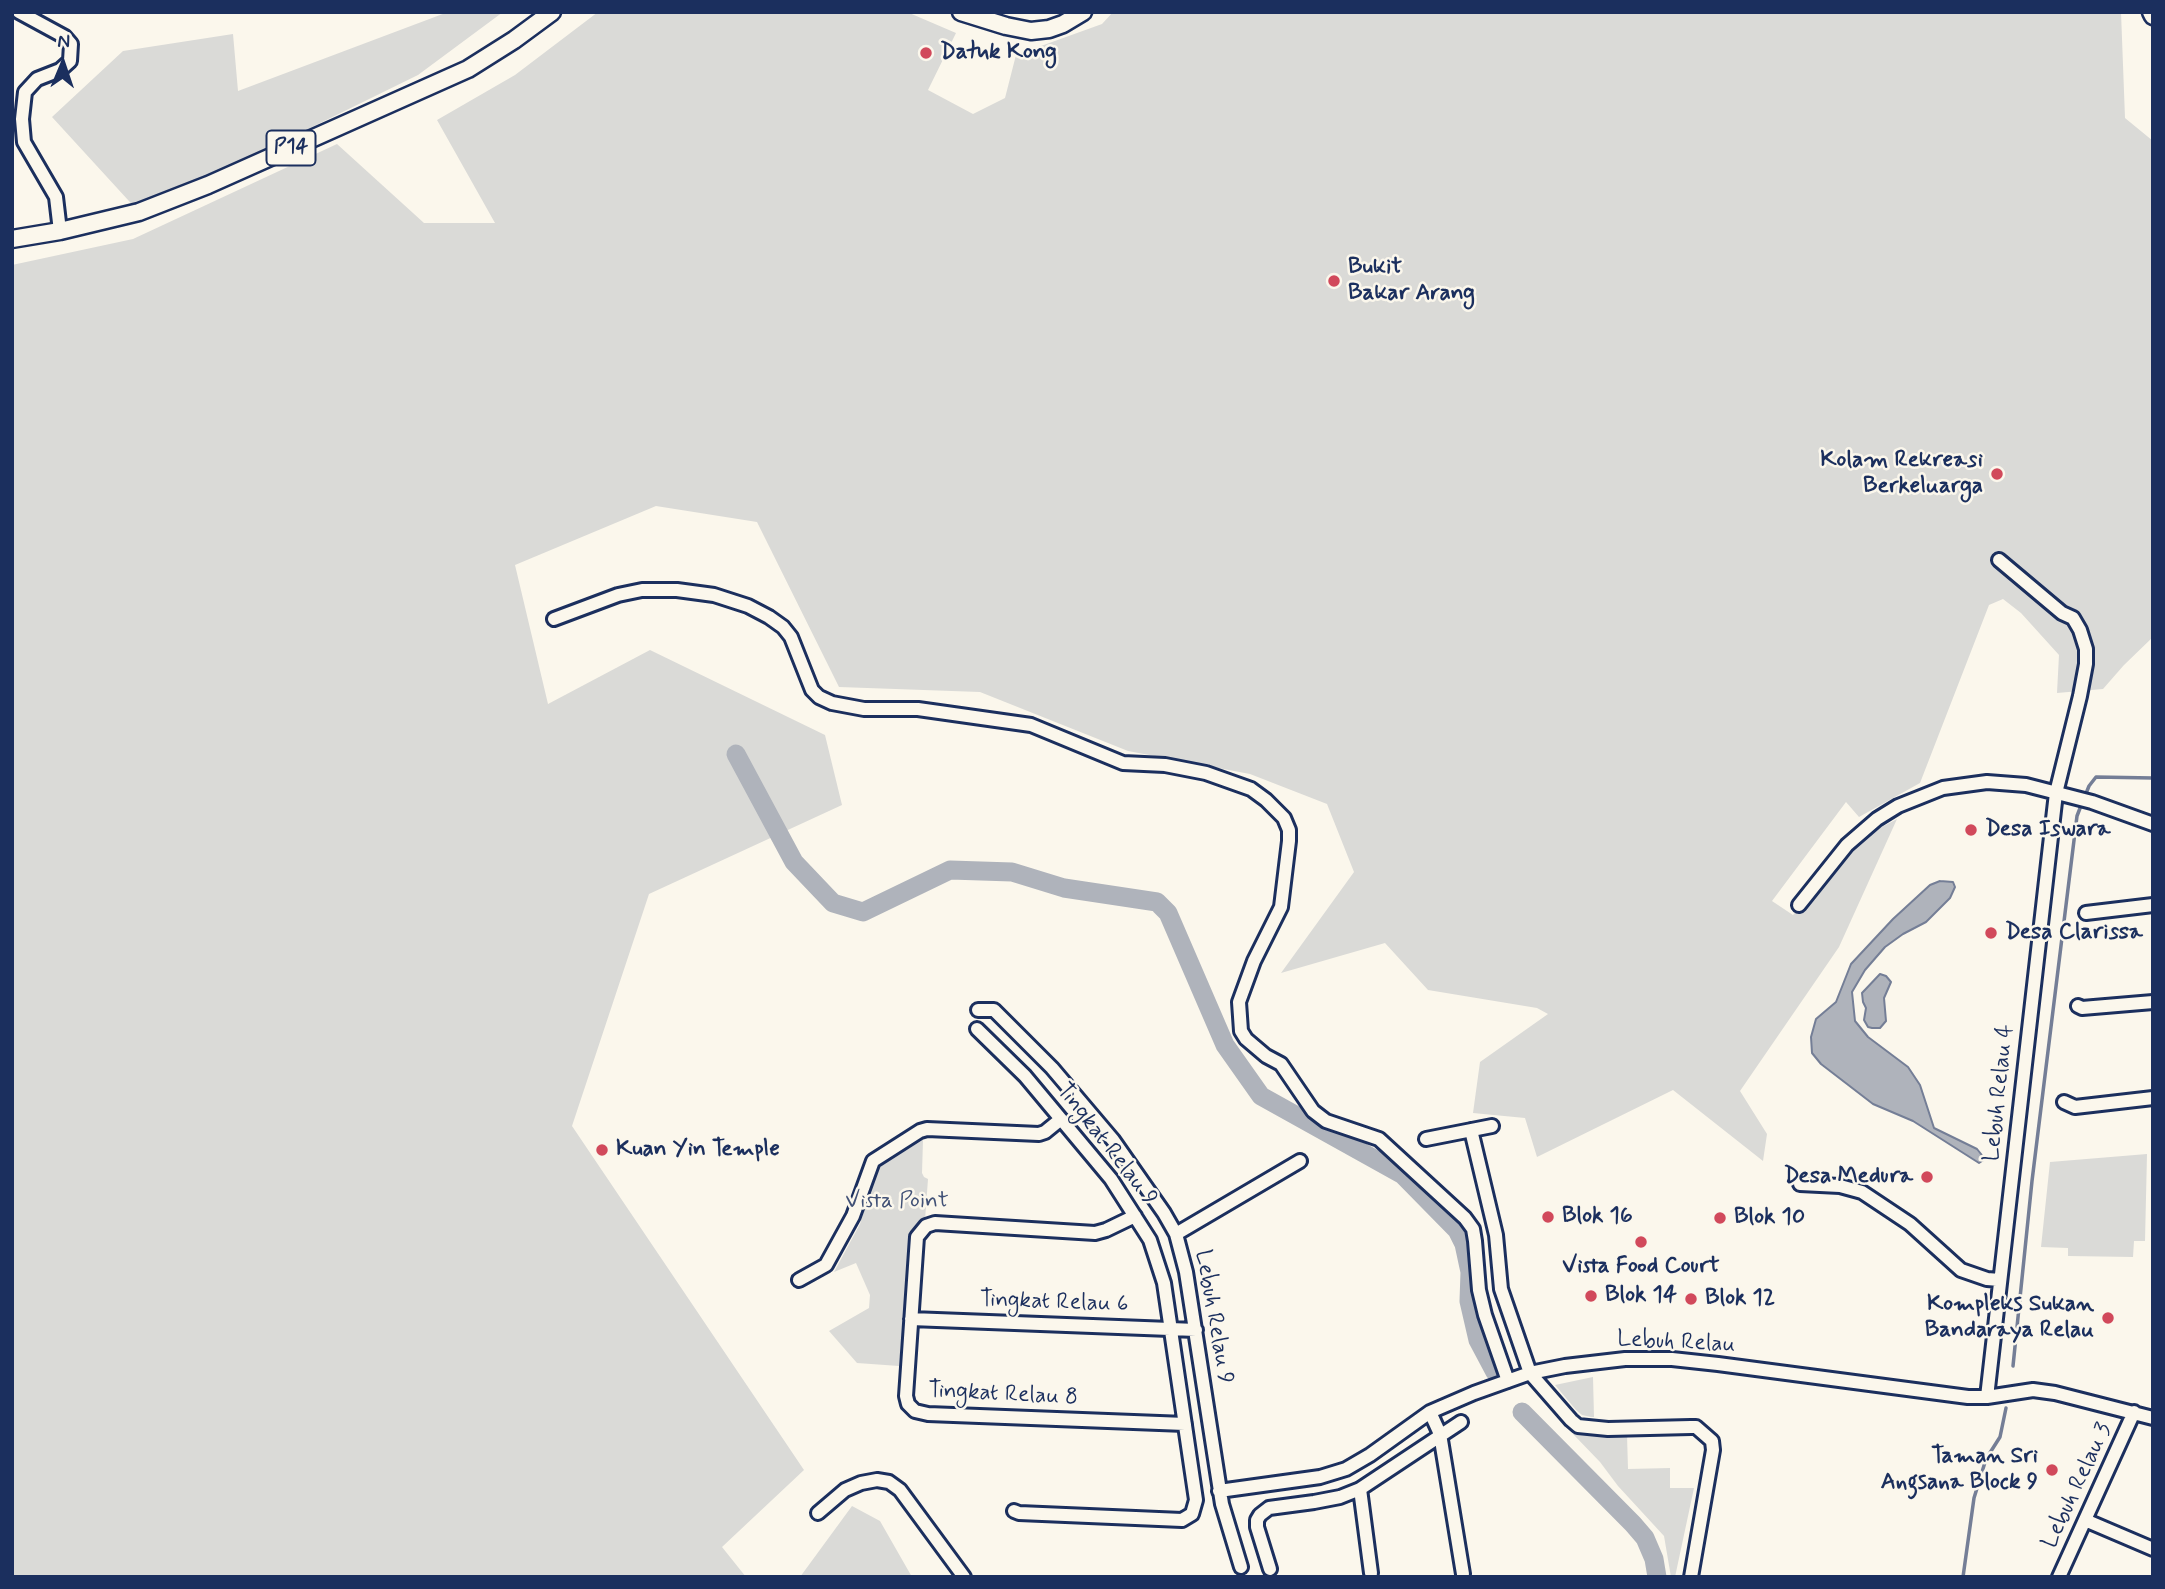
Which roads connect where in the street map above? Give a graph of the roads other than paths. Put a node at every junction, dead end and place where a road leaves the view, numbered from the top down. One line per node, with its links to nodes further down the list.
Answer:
1 (19, 12): 5 (street)
2 (552, 12): 5 (main road, P14)
3 (961, 12): 4 (main road)
4 (1083, 12)
5 (60, 231): 6 (main road, P14)
6 (12, 239)
7 (1999, 560): 9 (street, Lebuh Relau 4)
8 (554, 619): 34 (street)
9 (2056, 793): 10 (street); 11 (street); 29 (street, Lebuh Relau 4)
10 (2153, 824)
11 (1799, 905)
12 (2153, 905): 13 (street)
13 (2086, 913)
14 (2153, 1002): 15 (street)
15 (2078, 1006)
16 (978, 1010): 27 (street, Lebuh Relau 9)
17 (976, 1029): 20 (street, Tingkat Relau 9)
18 (2153, 1098): 19 (street)
19 (2064, 1102)
20 (1061, 1119): 26 (street, Tingkat Relau 9); 28 (street)
21 (1492, 1126): 22 (street)
22 (1471, 1130): 23 (street); 33 (street)
23 (1426, 1139)
24 (1300, 1161): 27 (street)
25 (1800, 1184): 29 (street)
26 (1135, 1216): 30 (street); 31 (street, Tingkat Relau 9)
27 (1176, 1234): 32 (street, Lebuh Relau 9)
28 (799, 1280)
29 (2000, 1280): 35 (street, Lebuh Relau 4)
30 (911, 1319): 31 (street, Tingkat Relau 6); 40 (street, Tingkat Relau 8)
31 (1171, 1329): 32 (street, Tingkat Relau 6); 40 (street, Tingkat Relau 9)
32 (1196, 1330): 43 (street, Lebuh Relau 9)
33 (1530, 1373): 34 (street, Lebuh Relau); 35 (street, Lebuh Relau); 53 (street)
34 (1508, 1381): 36 (street, Lebuh Relau)
35 (1987, 1397): 37 (street, Lebuh Relau)
36 (1430, 1412): 41 (street); 43 (street, Lebuh Relau)
37 (2134, 1412): 38 (street, Lebuh Relau); 46 (street, Lebuh Relau 3)
38 (2153, 1418)
39 (1461, 1422): 41 (street)
40 (1185, 1424): 44 (street, Tingkat Relau 9)
41 (1440, 1434): 42 (street); 51 (street)
42 (1360, 1489): 49 (street); 50 (street)
43 (1219, 1490): 48 (street, Lebuh Relau 9)
44 (1014, 1511)
45 (818, 1513): 52 (street)
46 (2085, 1520): 47 (street); 54 (street, Lebuh Relau 3)
47 (2153, 1549)
48 (1241, 1567)
49 (1270, 1569)
50 (1371, 1573)
51 (1463, 1574)
52 (964, 1577)
53 (1691, 1577)
54 (2059, 1577)

